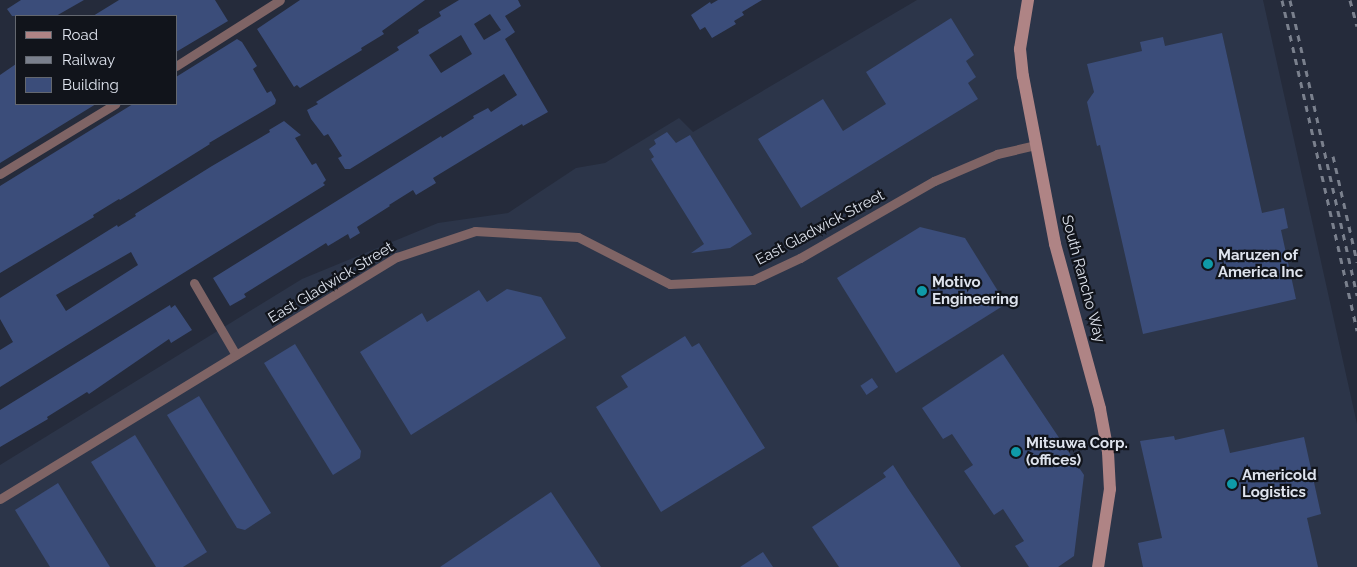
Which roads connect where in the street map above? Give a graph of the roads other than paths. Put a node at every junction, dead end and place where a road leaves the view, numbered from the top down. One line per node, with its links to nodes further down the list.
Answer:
1 (280, 0): 3 (street)
2 (1028, 0): 5 (street, South Rancho Way)
3 (178, 65)
4 (113, 105): 6 (street)
5 (1035, 145): 8 (street, East Gladwick Street); 10 (street, South Rancho Way)
6 (0, 174)
7 (194, 283): 8 (street)
8 (236, 355): 9 (street, East Gladwick Street)
9 (0, 499)
10 (1098, 567)

